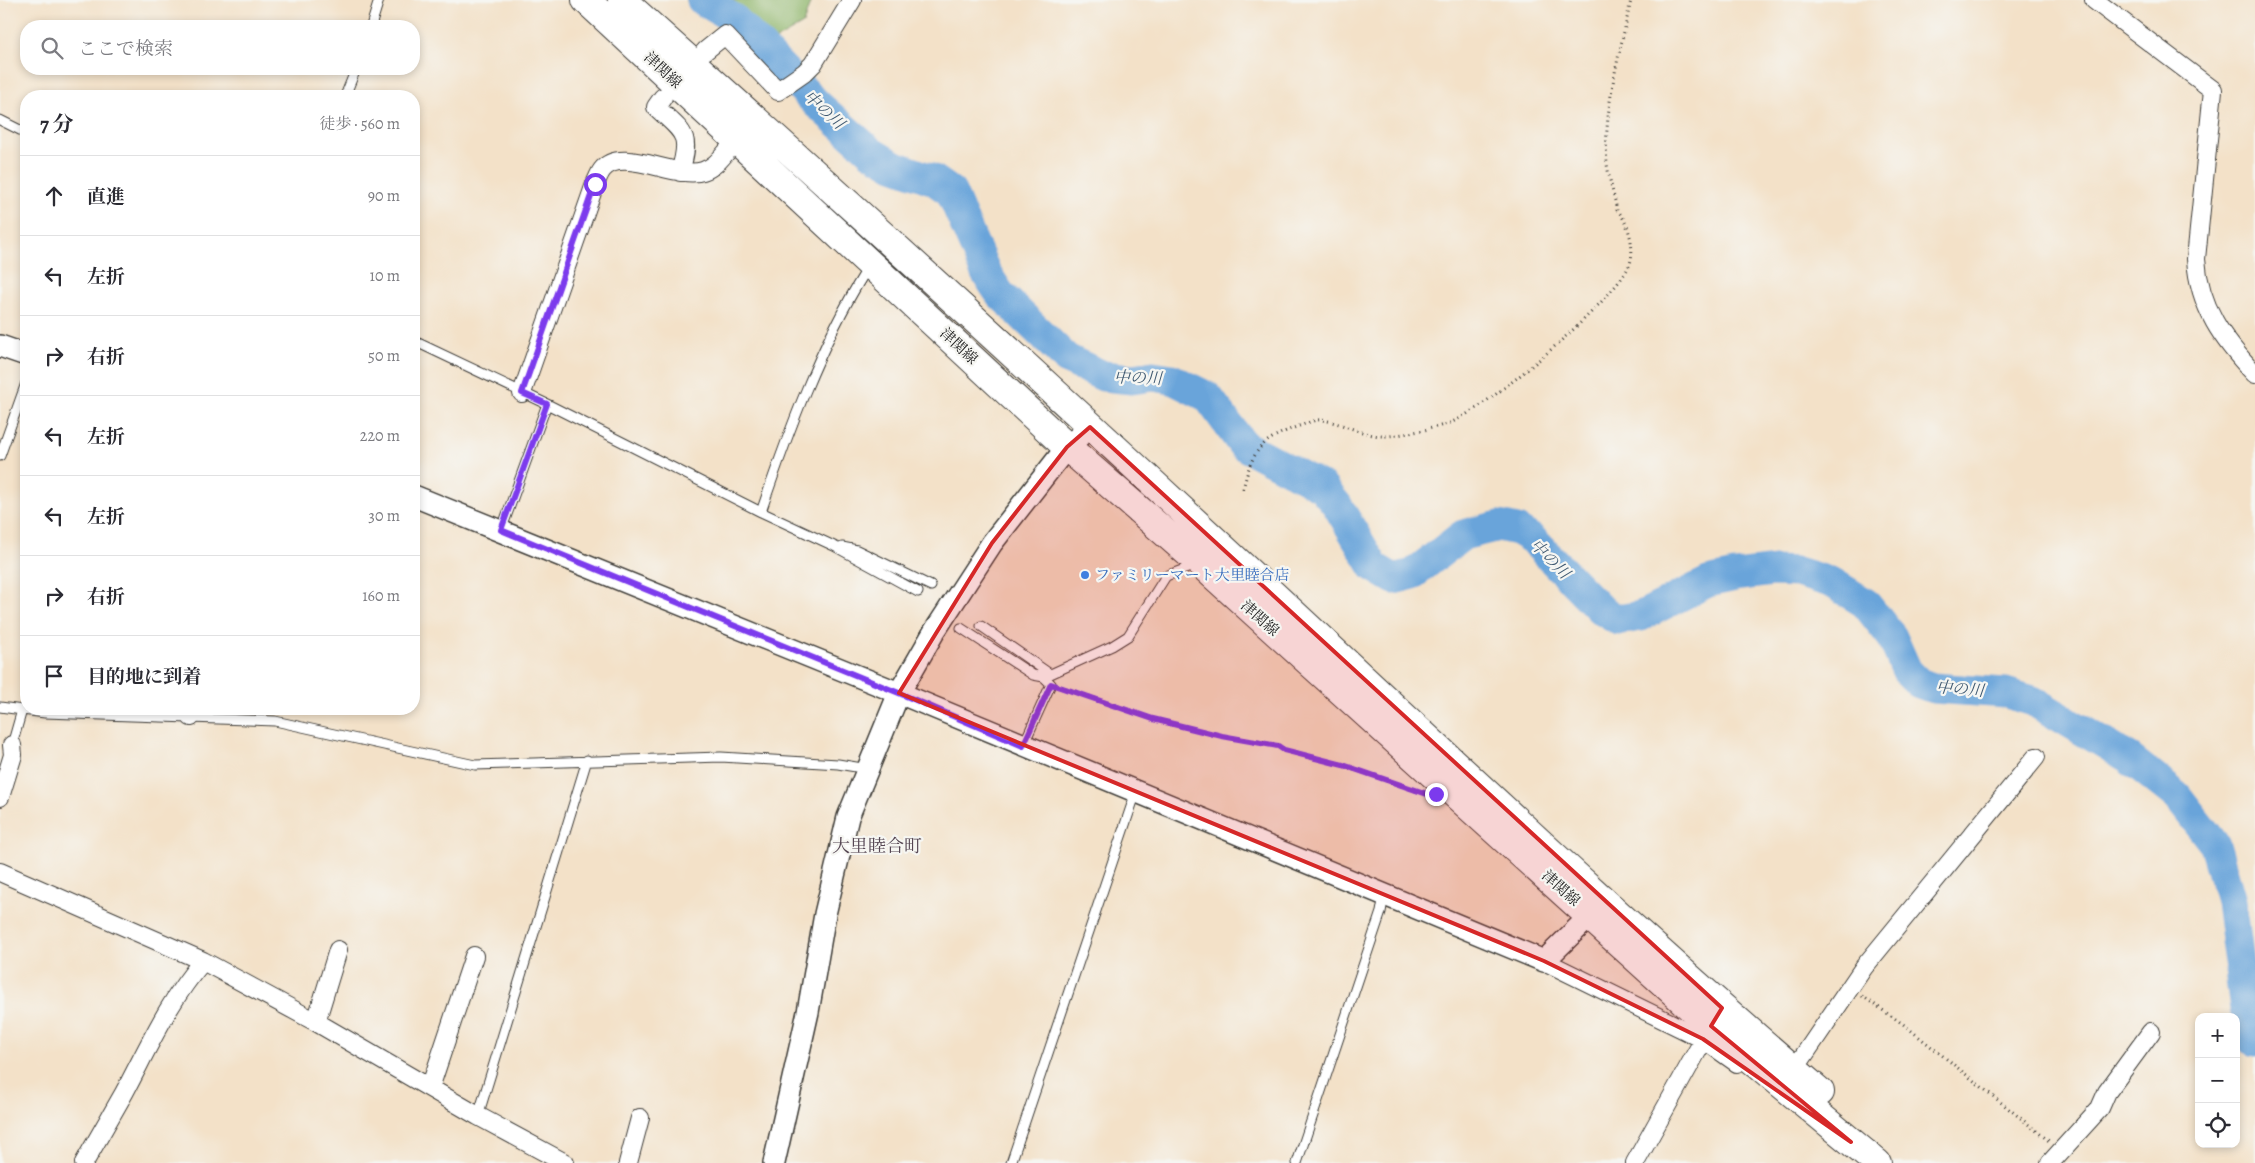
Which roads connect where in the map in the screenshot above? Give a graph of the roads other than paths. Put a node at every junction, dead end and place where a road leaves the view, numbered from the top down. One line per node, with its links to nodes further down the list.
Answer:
1 (379, 0): 6 (lane)
2 (586, 0): 24 (main road, 津関線)
3 (622, 0): 23 (main road, 津関線)
4 (852, 0): 7 (street)
5 (2094, 0): 19 (street)
6 (373, 20)
7 (705, 51)
8 (354, 75): 9 (lane)
9 (347, 90)
10 (663, 97): 14 (street)
11 (0, 120): 12 (lane)
12 (20, 130)
13 (729, 149): 14 (street)
14 (680, 172): 20 (street)
15 (864, 274): 27 (lane)
16 (420, 345): 20 (lane)
17 (0, 346): 18 (street)
18 (20, 353)
19 (2255, 374)
20 (522, 393): 22 (lane)
21 (20, 400): 25 (lane)
22 (547, 404): 27 (lane); 28 (lane)
23 (1090, 427): 24 (street); 56 (main road, 津関線)
24 (1067, 447): 30 (main road, 津関線); 36 (street)
25 (0, 456)
26 (420, 498): 28 (street)
27 (761, 512): 29 (lane)
28 (501, 530): 36 (street)
29 (834, 546): 31 (lane); 32 (lane)
30 (1201, 564): 35 (lane); 50 (main road, 津関線)
31 (931, 586)
32 (918, 592)
33 (981, 626): 35 (lane)
34 (961, 628): 35 (lane)
35 (1048, 678): 42 (lane)
36 (899, 693): 42 (street); 45 (street)
37 (0, 707): 38 (lane)
38 (20, 710)
39 (21, 715): 41 (lane)
40 (214, 715): 44 (lane)
41 (12, 745): 47 (street)
42 (1023, 746): 46 (street)
43 (2036, 757): 58 (street)
44 (587, 760): 45 (lane); 60 (lane)
45 (868, 769): 66 (street)
46 (1136, 792): 49 (street); 67 (lane)
47 (0, 797)
48 (0, 872): 53 (street)
49 (1384, 893): 54 (street); 68 (lane)
50 (1591, 916): 54 (street); 56 (main road, 津関線)
51 (338, 950): 55 (street)
52 (474, 956): 59 (street)
53 (203, 961): 55 (street); 63 (street)
54 (1544, 961): 56 (street)
55 (316, 1022): 59 (street)
56 (1712, 1024): 58 (main road, 津関線); 69 (street); 70 (main road, 津関線)
57 (2151, 1032): 62 (street)
58 (1794, 1070): 71 (main road, 津関線)
59 (430, 1088): 60 (street)
60 (478, 1116): 64 (street)
61 (640, 1118): 65 (street)
62 (2055, 1157)
63 (84, 1163)
64 (565, 1163)
65 (628, 1163)
66 (774, 1163)
67 (1011, 1163)
68 (1297, 1163)
69 (1635, 1163)
70 (1877, 1163)
71 (1895, 1163)

